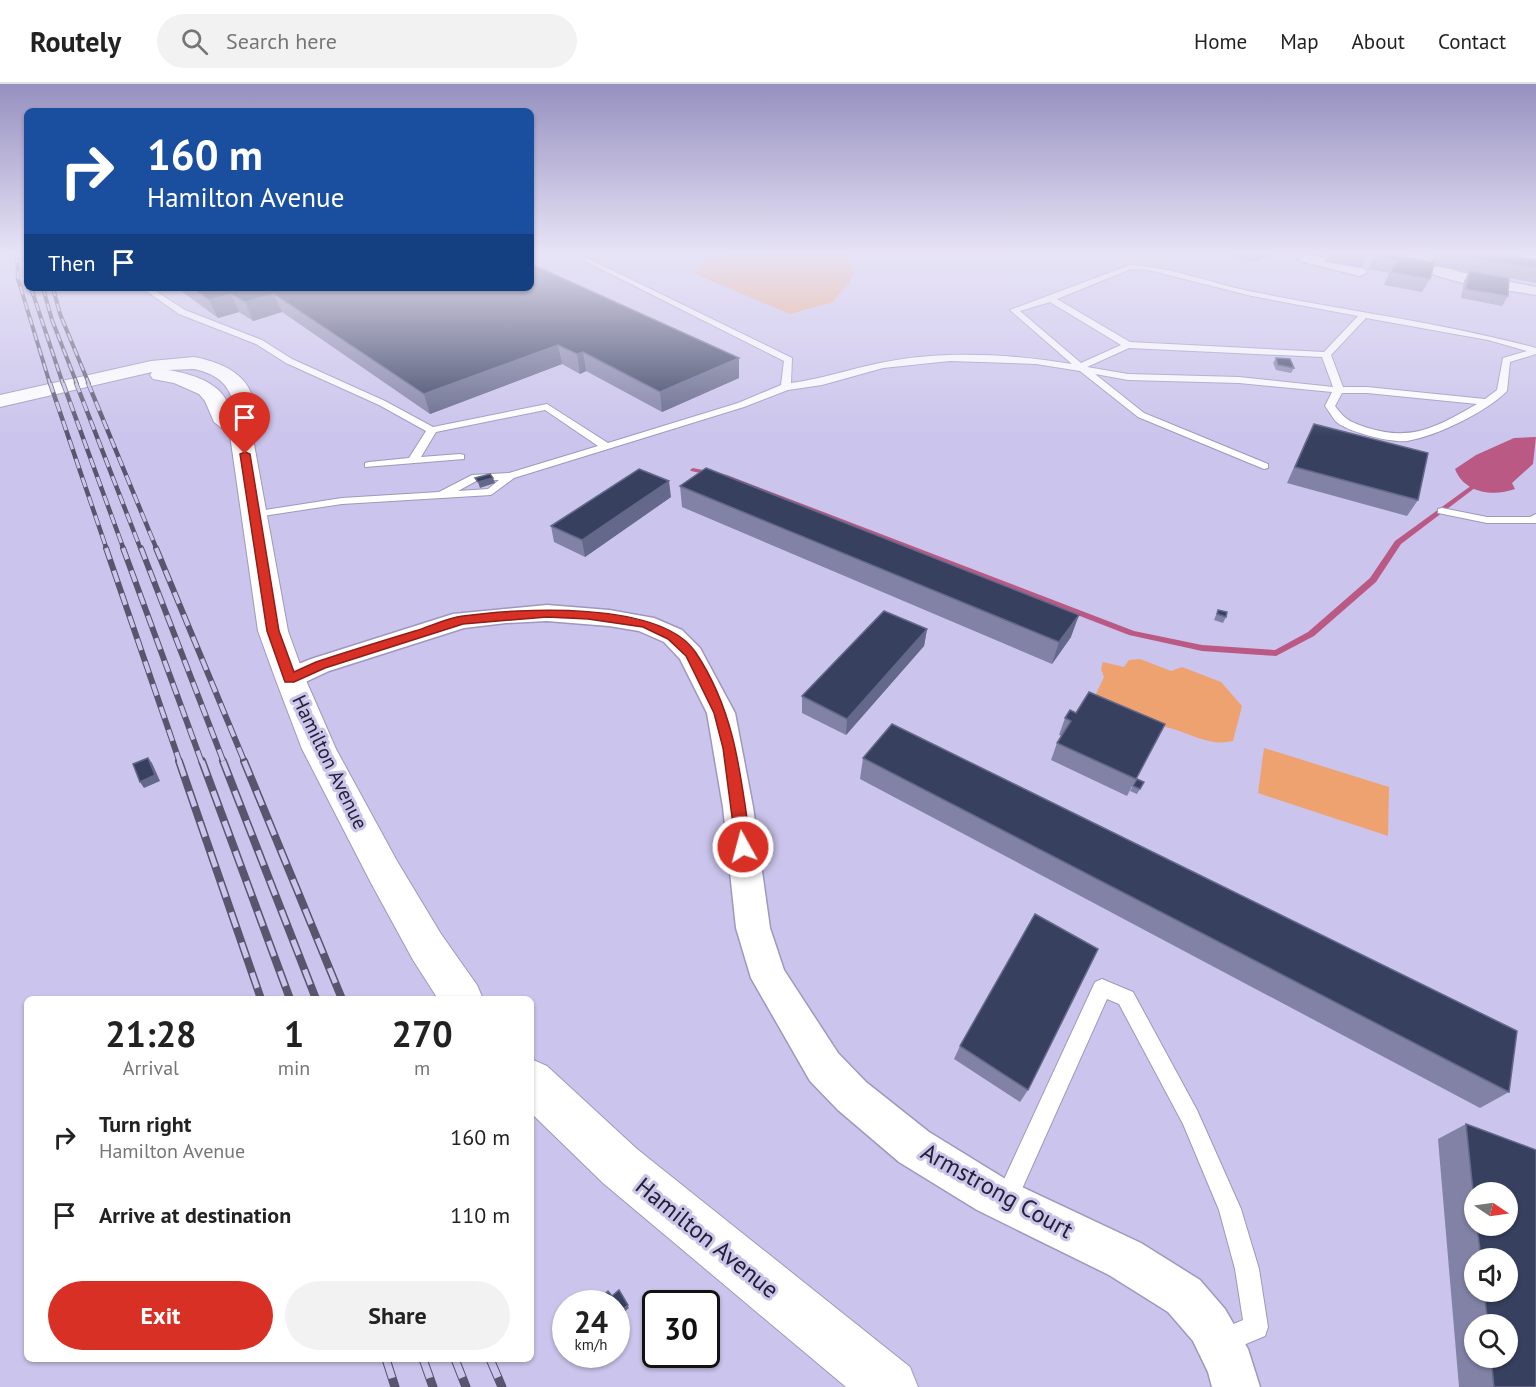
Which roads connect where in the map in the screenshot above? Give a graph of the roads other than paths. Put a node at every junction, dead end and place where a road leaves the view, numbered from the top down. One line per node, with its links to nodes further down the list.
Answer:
1 (192, 316): 14 (lane)
2 (699, 316): 10 (lane)
3 (1021, 316): 9 (lane)
4 (1079, 316): 6 (lane)
5 (1363, 316): 7 (lane); 8 (lane)
6 (1128, 345): 8 (lane); 9 (lane)
7 (1536, 352): 13 (lane)
8 (1326, 355): 11 (lane)
9 (1080, 367): 10 (lane); 11 (lane); 19 (lane)
10 (786, 387): 15 (lane)
11 (1339, 390): 13 (lane); 13 (lane)
12 (0, 401): 21 (main road, Hamilton Avenue)
13 (1488, 402)
14 (432, 430): 15 (lane); 17 (lane)
15 (608, 447): 21 (lane)
16 (460, 457): 17 (lane)
17 (413, 461): 18 (lane)
18 (369, 465)
19 (1264, 466)
20 (1442, 511): 22 (lane)
21 (256, 514): 23 (main road, Hamilton Avenue)
22 (1536, 517)
23 (290, 678): 24 (main road, Hamilton Avenue); 26 (street, Armstrong Court)
24 (460, 996)
25 (534, 1085): 28 (main road, Hamilton Avenue)
26 (1005, 1201): 27 (street, Armstrong Court); 27 (lane)
27 (1219, 1343): 29 (street, Armstrong Court)
28 (890, 1387)
29 (1236, 1387)

